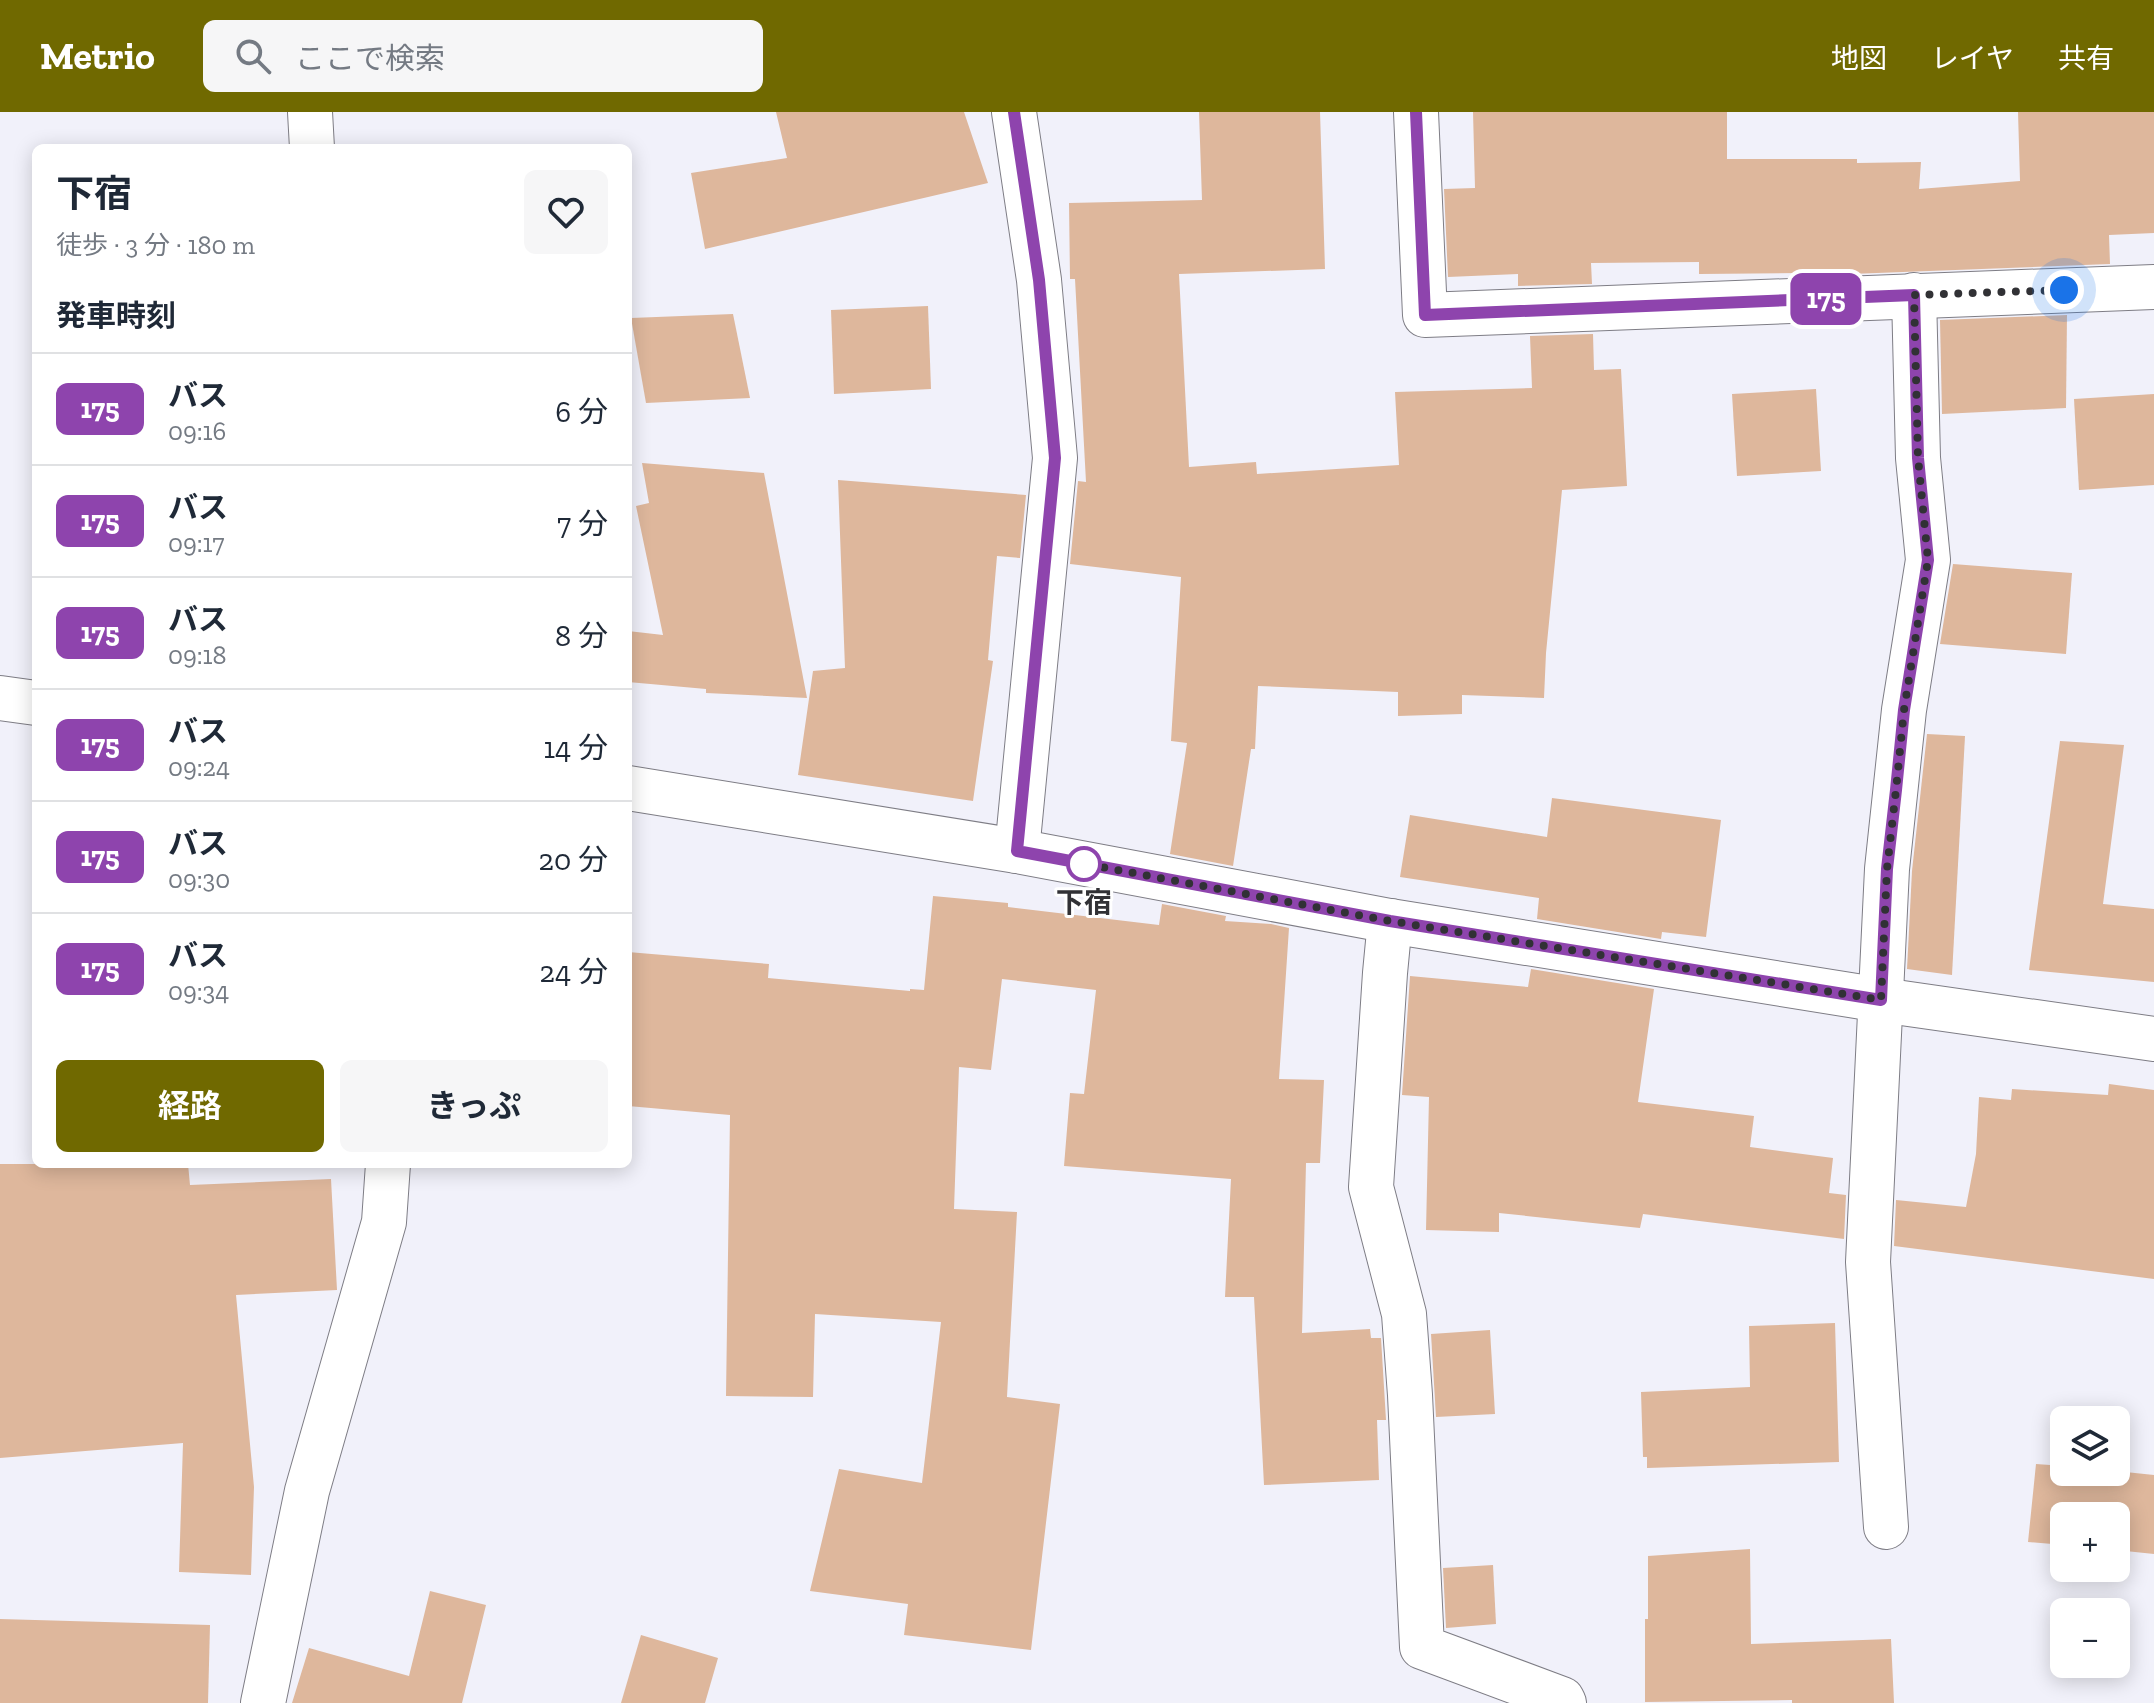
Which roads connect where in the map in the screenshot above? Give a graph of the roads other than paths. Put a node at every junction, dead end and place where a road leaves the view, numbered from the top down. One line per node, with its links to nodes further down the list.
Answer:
1 (310, 112): 4 (street)
2 (1014, 112): 10 (street)
3 (1416, 112): 6 (street)
4 (312, 144)
5 (2154, 287): 6 (street)
6 (1914, 295): 12 (street)
7 (0, 698): 8 (street)
8 (32, 702)
9 (632, 789): 10 (street)
10 (1017, 851): 11 (street)
11 (1390, 921): 12 (street); 17 (street)
12 (1881, 1000): 13 (street); 15 (street)
13 (2154, 1039)
14 (388, 1168): 16 (street)
15 (1886, 1527)
16 (263, 1703)
17 (1564, 1703)

